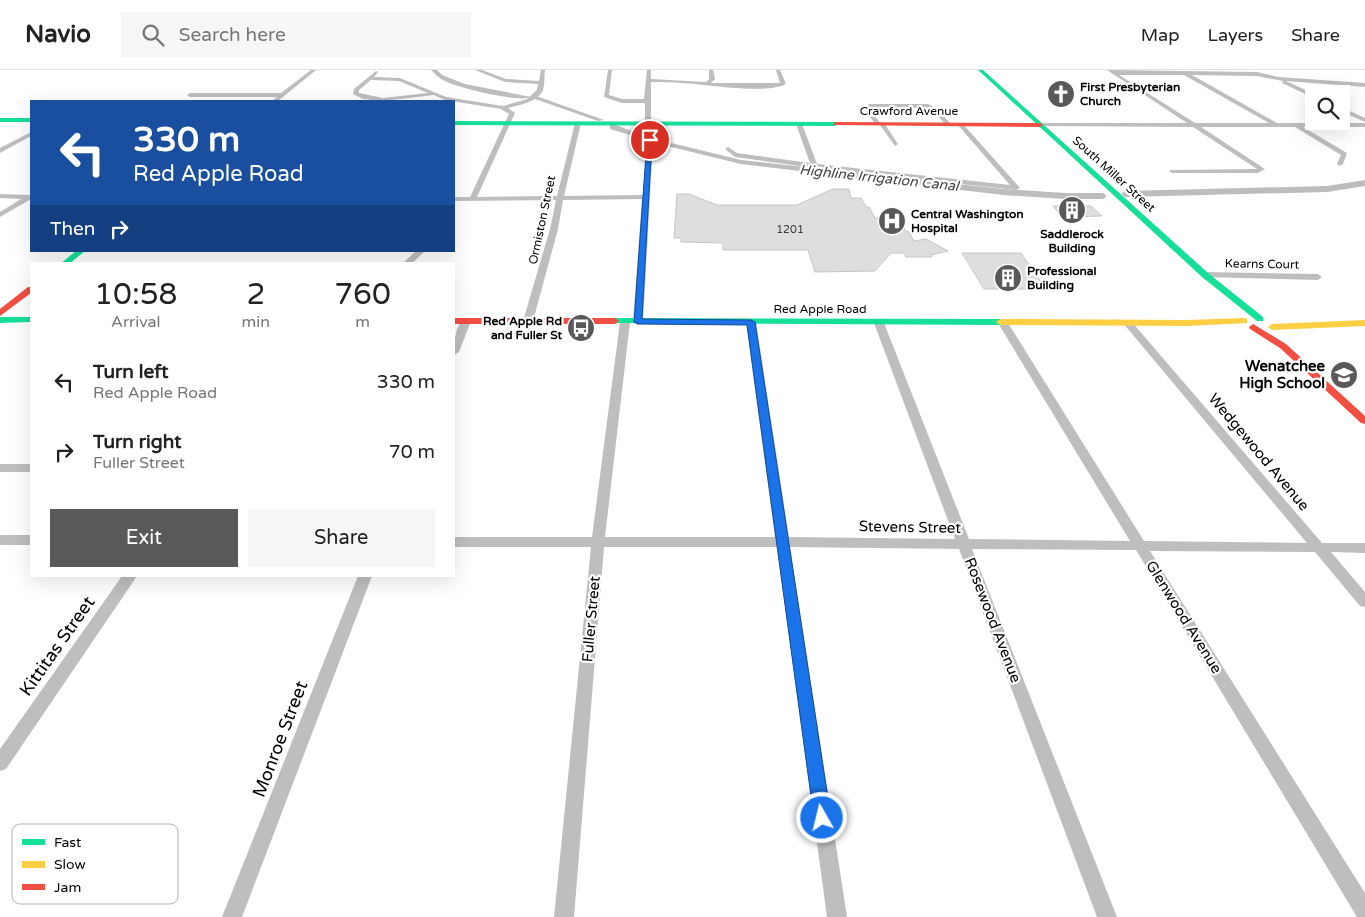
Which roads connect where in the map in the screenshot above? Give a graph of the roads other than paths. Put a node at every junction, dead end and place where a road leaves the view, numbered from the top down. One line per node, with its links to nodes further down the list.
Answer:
1 (314, 70): 21 (street)
2 (378, 70): 12 (street)
3 (477, 70): 16 (street)
4 (544, 70): 16 (street)
5 (610, 70): 23 (street)
6 (649, 70): 14 (street, Fuller Street)
7 (711, 70): 17 (street)
8 (778, 70): 17 (street)
9 (980, 70): 37 (street, South Miller Street)
10 (1112, 71): 11 (street); 38 (street)
11 (1184, 74): 13 (street); 39 (street)
12 (370, 78): 19 (street); 19 (street)
13 (1279, 79): 15 (street); 18 (street)
14 (648, 80): 17 (street); 23 (street, Fuller Street)
15 (1364, 81)
16 (540, 83): 24 (street)
17 (707, 84)
18 (1305, 92)
19 (433, 94): 24 (street)
20 (190, 95): 21 (street)
21 (282, 95): 22 (street)
22 (275, 100)
23 (648, 101): 32 (street, Fuller Street)
24 (503, 108): 30 (street)
25 (1350, 113): 28 (street)
26 (0, 120): 27 (street)
27 (30, 120)
28 (1365, 120)
29 (455, 123): 30 (street, Crawford Avenue)
30 (508, 123): 31 (street, Crawford Avenue); 55 (street)
31 (578, 123): 32 (street, Crawford Avenue); 53 (street, Ormiston Street)
32 (649, 124): 33 (street, Crawford Avenue); 54 (street, Fuller Street)
33 (799, 124): 34 (street, Crawford Avenue); 49 (street)
34 (880, 124): 35 (street, Crawford Avenue); 35 (street); 43 (street)
35 (948, 124): 36 (street, Crawford Avenue)
36 (960, 124): 37 (street, Crawford Avenue); 49 (street)
37 (1040, 125): 38 (street, Crawford Avenue); 62 (street, South Miller Street)
38 (1196, 125): 39 (street, Crawford Avenue); 50 (street)
39 (1277, 125): 40 (street, Crawford Avenue)
40 (1294, 125): 41 (street, Crawford Avenue); 48 (street)
41 (1365, 125)
42 (30, 135): 45 (street)
43 (895, 144)
44 (0, 147): 45 (street)
45 (8, 147): 47 (street)
46 (728, 149): 49 (street)
47 (0, 151)
48 (1340, 164)
49 (814, 166)
50 (1172, 171)
51 (0, 196): 52 (street)
52 (30, 197): 57 (street)
53 (558, 197): 54 (street); 55 (street); 70 (street, Ormiston Street)
54 (645, 197): 71 (street, Fuller Street)
55 (473, 198): 56 (street)
56 (455, 199)
57 (0, 215)
58 (80, 252): 60 (street)
59 (420, 252): 61 (street)
60 (67, 262)
61 (408, 262)
62 (1205, 275): 63 (street, Kearns Court); 74 (street, South Miller Street)
63 (1318, 277)
64 (30, 290): 65 (street)
65 (0, 313)
66 (0, 320): 67 (street)
67 (30, 320)
68 (455, 321): 69 (street, Red Apple Road)
69 (466, 321): 70 (street, Red Apple Road); 81 (street)
70 (528, 321): 71 (street, Red Apple Road)
71 (631, 322): 72 (street, Red Apple Road); 88 (street, Fuller Street)
72 (751, 322): 73 (street, Red Apple Road); 89 (street)
73 (879, 322): 75 (street, Red Apple Road); 90 (street, Rosewood Avenue)
74 (1252, 322): 76 (street, Red Apple Road); 77 (street, Red Apple Road); 79 (street); 80 (street, South Miller Street)
75 (1003, 323): 76 (street, Red Apple Road); 91 (street, Glenwood Avenue)
76 (1128, 323): 92 (street, Wedgewood Avenue)
77 (1331, 323): 78 (street, Red Apple Road); 79 (street, Red Apple Road)
78 (1365, 323)
79 (1272, 327): 80 (street, South Miller Street)
80 (1283, 346): 82 (street, South Miller Street)
81 (455, 349)
82 (1365, 421)
83 (0, 468): 84 (street)
84 (30, 468)
85 (0, 540): 86 (street)
86 (30, 540)
87 (455, 542): 88 (street, Stevens Street)
88 (598, 542): 89 (street, Stevens Street); 100 (street, Fuller Street)
89 (782, 542): 90 (street, Stevens Street); 101 (street)
90 (964, 544): 91 (street, Stevens Street); 102 (street, Rosewood Avenue)
91 (1140, 546): 92 (street, Stevens Street); 98 (street, Glenwood Avenue)
92 (1319, 548): 93 (street, Stevens Street); 96 (street, Wedgewood Avenue)
93 (1365, 548)
94 (129, 577): 97 (street, Kittitas Street)
95 (365, 577): 99 (street, Monroe Street)
96 (1365, 602)
97 (0, 763)
98 (1365, 911)
99 (232, 917)
100 (564, 917)
101 (837, 917)
102 (1107, 917)

